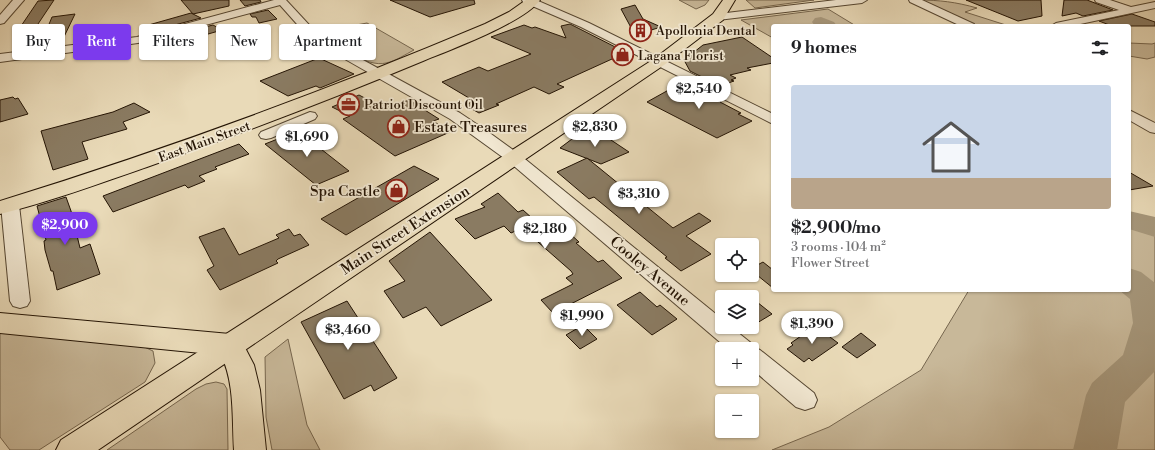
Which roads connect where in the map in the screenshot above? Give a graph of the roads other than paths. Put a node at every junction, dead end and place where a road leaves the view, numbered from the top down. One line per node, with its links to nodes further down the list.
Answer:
1 (19, 0): 11 (street)
2 (729, 0): 10 (main road, Main Street Extension)
3 (862, 0): 10 (street)
4 (914, 0): 12 (street)
5 (1100, 0): 9 (street)
6 (282, 1): 14 (street); 16 (street, Cooley Avenue)
7 (531, 1): 15 (street); 16 (main road, East Main Street)
8 (1155, 5): 9 (street)
9 (1131, 10): 13 (street)
10 (718, 17): 15 (main road, Main Street Extension)
11 (0, 21)
12 (966, 24)
13 (1065, 24)
14 (0, 58)
15 (659, 62): 19 (street); 22 (main road, Main Street Extension)
16 (379, 73): 22 (street, Cooley Avenue); 23 (main road, East Main Street)
17 (1131, 115): 20 (street)
18 (310, 116): 21 (street)
19 (771, 119)
20 (1155, 129)
21 (266, 135)
22 (514, 158): 26 (street, Cooley Avenue); 27 (main road, Main Street Extension)
23 (5, 206): 24 (street)
24 (20, 301)
25 (0, 323): 27 (main road)
26 (736, 342)
27 (230, 345): 30 (main road, Main Street Extension); 31 (main road)
28 (759, 362): 29 (street)
29 (805, 400)
30 (72, 450)
31 (250, 450)

